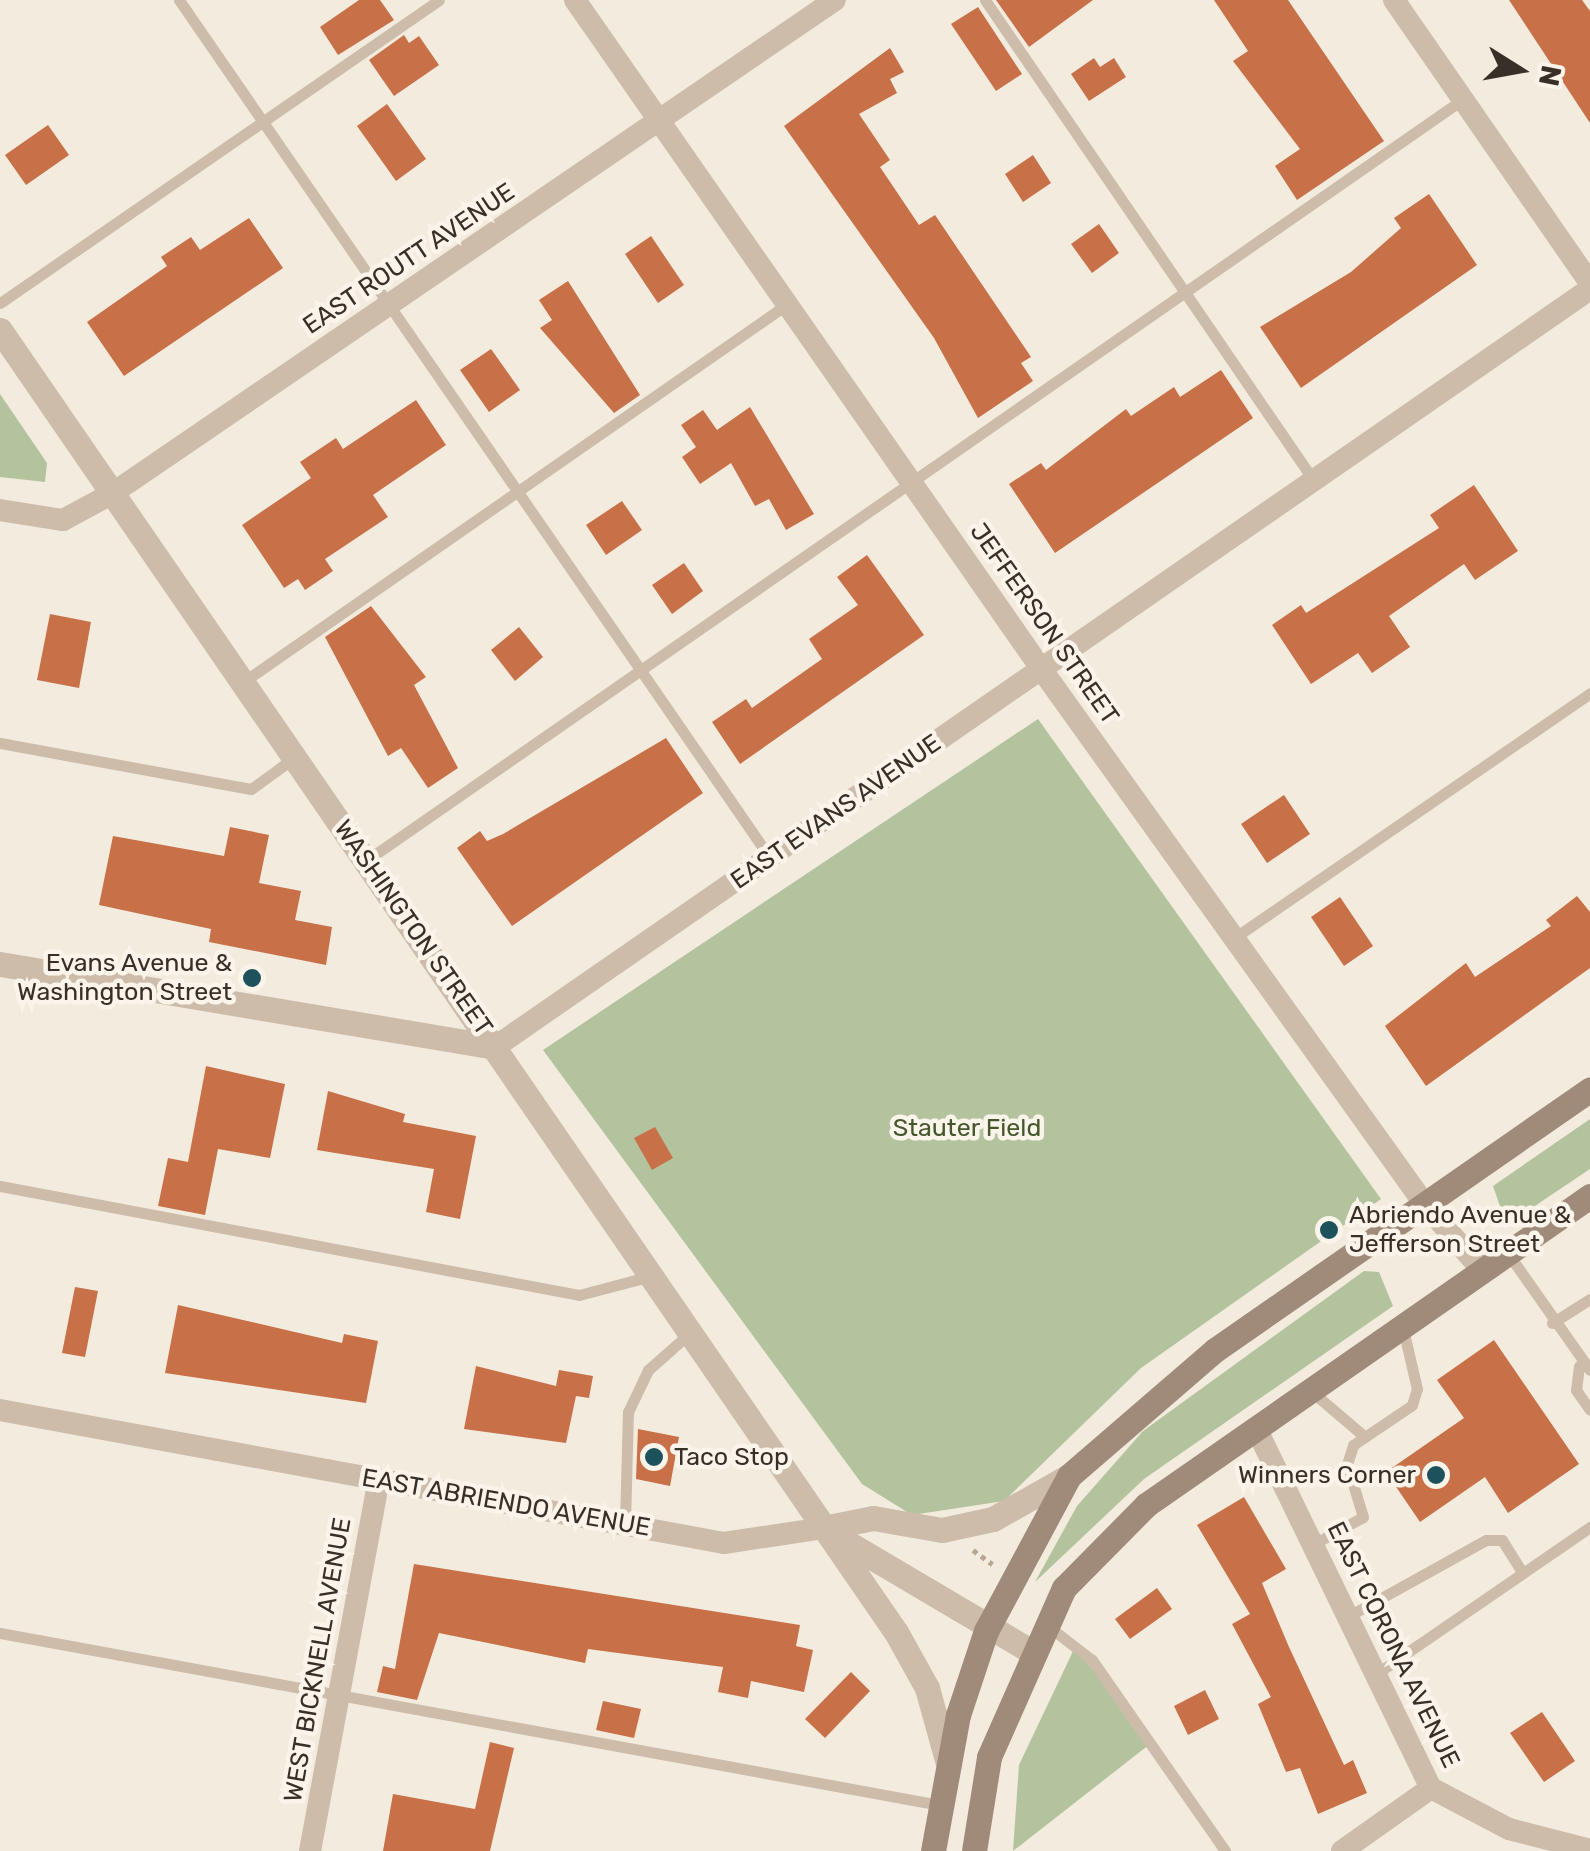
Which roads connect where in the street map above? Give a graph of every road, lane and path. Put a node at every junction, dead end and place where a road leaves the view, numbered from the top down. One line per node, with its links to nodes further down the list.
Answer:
1 (178, 0): 8 (lane)
2 (438, 0): 8 (lane)
3 (575, 0): 9 (street, JEFFERSON STREET)
4 (835, 0): 9 (street, EAST ROUTT AVENUE)
5 (985, 0): 11 (lane)
6 (1394, 0): 7 (street)
7 (1462, 99): 10 (street); 11 (lane)
8 (263, 121): 12 (lane); 14 (lane)
9 (658, 122): 13 (street, JEFFERSON STREET); 14 (street, EAST ROUTT AVENUE)
10 (1590, 286): 16 (street, EAST EVANS AVENUE)
11 (1188, 290): 16 (lane); 17 (lane)
12 (0, 303)
13 (786, 305): 17 (street, JEFFERSON STREET); 19 (lane)
14 (388, 306): 18 (street, EAST ROUTT AVENUE); 19 (lane)
15 (0, 330): 18 (street, WASHINGTON STREET)
16 (1314, 481): 22 (street, EAST EVANS AVENUE)
17 (911, 482): 21 (lane); 22 (street, JEFFERSON STREET)
18 (113, 493): 20 (street, EAST ROUTT AVENUE); 23 (street, WASHINGTON STREET)
19 (514, 494): 21 (lane); 23 (lane)
20 (0, 510)
21 (644, 668): 27 (lane); 28 (lane)
22 (1042, 670): 27 (street, EAST EVANS AVENUE); 29 (street, JEFFERSON STREET)
23 (243, 682): 26 (street, WASHINGTON STREET)
24 (1590, 693): 29 (lane)
25 (0, 743): 26 (lane)
26 (295, 757): 28 (street, WASHINGTON STREET)
27 (770, 858): 31 (street, EAST EVANS AVENUE)
28 (366, 860): 31 (street, WASHINGTON STREET)
29 (1234, 938): 35 (street, JEFFERSON STREET)
30 (0, 964): 31 (street)
31 (495, 1047): 38 (street, WASHINGTON STREET)
32 (1590, 1088): 35 (main road)
33 (0, 1186): 38 (lane)
34 (1590, 1196): 36 (main road)
35 (1423, 1202): 37 (street, JEFFERSON STREET); 49 (main road)
36 (1506, 1252): 37 (main road); 40 (lane)
37 (1481, 1268): 41 (main road)
38 (651, 1276): 42 (street, WASHINGTON STREET)
39 (1590, 1299): 40 (lane)
40 (1552, 1323): 43 (lane)
41 (1402, 1324): 44 (main road); 48 (lane)
42 (690, 1333): 51 (lane); 53 (street, WASHINGTON STREET)
43 (1585, 1368): 46 (lane)
44 (1310, 1390): 47 (main road); 48 (lane)
45 (0, 1410): 50 (street, EAST ABRIENDO AVENUE)
46 (1590, 1410)
47 (1256, 1428): 55 (street, EAST CORONA AVENUE); 59 (main road)
48 (1365, 1437): 55 (lane)
49 (1070, 1476): 53 (street); 61 (main road)
50 (379, 1479): 51 (street, EAST ABRIENDO AVENUE); 64 (street, WEST BICKNELL AVENUE)
51 (624, 1524): 53 (street, EAST ABRIENDO AVENUE)
52 (1590, 1527): 57 (lane)
53 (823, 1528): 61 (street); 65 (street, WASHINGTON STREET)
54 (966, 1544): 56 (path)
55 (1312, 1544): 58 (street, EAST CORONA AVENUE)
56 (998, 1569)
57 (1523, 1573): 58 (lane); 63 (lane)
58 (1347, 1617): 63 (street, EAST CORONA AVENUE)
59 (1044, 1623): 62 (main road); 72 (lane)
60 (0, 1632): 64 (lane)
61 (986, 1632): 62 (street); 65 (main road)
62 (1029, 1650): 71 (main road)
63 (1376, 1674): 66 (street, EAST CORONA AVENUE)
64 (339, 1694): 67 (lane); 69 (street, WEST BICKNELL AVENUE)
65 (947, 1760): 67 (main road)
66 (1431, 1788): 68 (street, EAST CORONA AVENUE); 73 (street)
67 (940, 1805): 70 (main road)
68 (1590, 1850)
69 (310, 1851)
70 (933, 1851)
71 (974, 1851)
72 (1224, 1851)
73 (1342, 1851)

